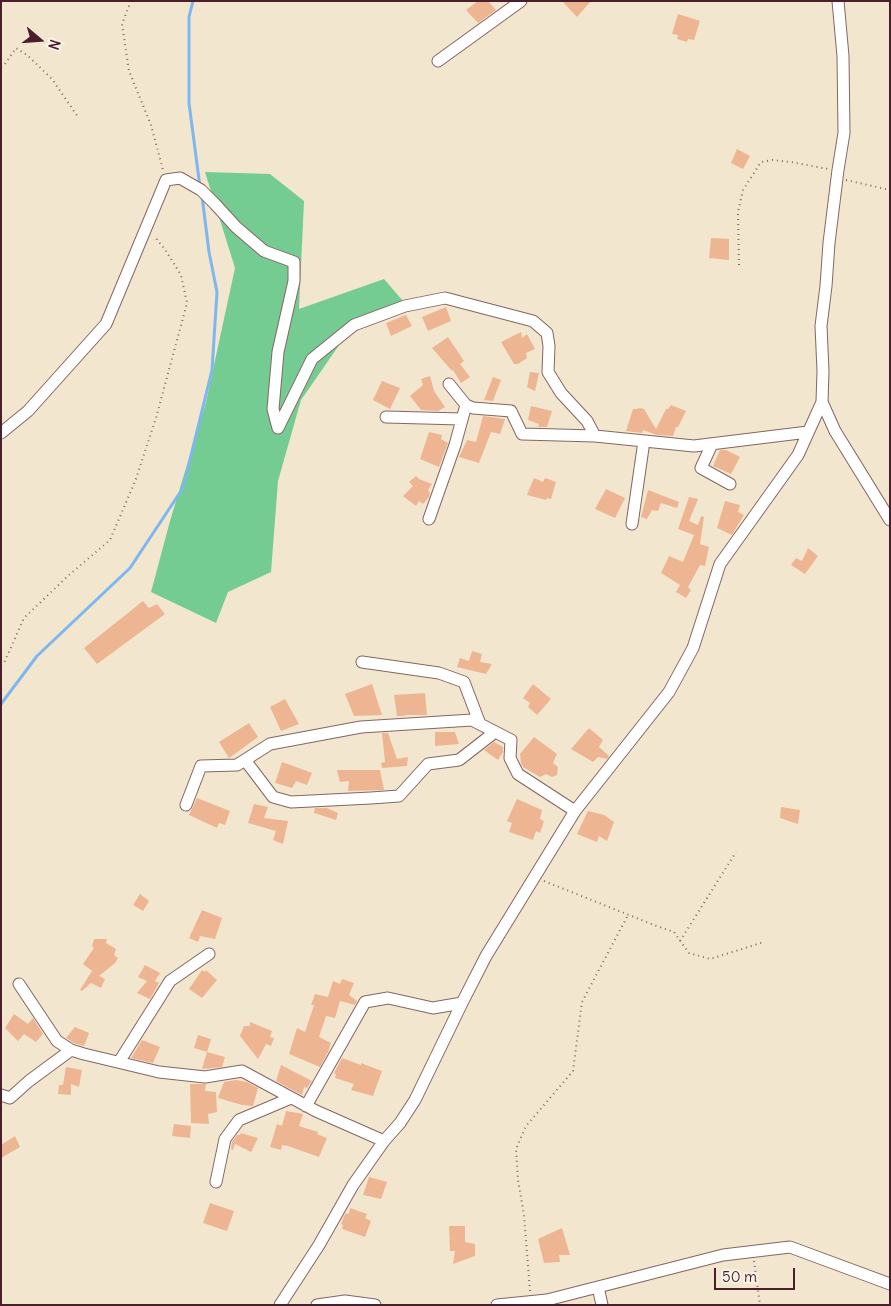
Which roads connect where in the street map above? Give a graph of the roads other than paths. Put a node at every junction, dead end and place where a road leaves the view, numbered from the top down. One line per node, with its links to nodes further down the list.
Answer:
1 (521, 1): 3 (street)
2 (838, 1): 5 (street)
3 (438, 61)
4 (449, 384): 6 (street)
5 (822, 402): 9 (street); 16 (street)
6 (466, 405): 8 (street); 11 (street)
7 (386, 417): 8 (street)
8 (462, 420): 15 (street)
9 (808, 432): 13 (street); 23 (street)
10 (1, 433): 11 (street)
11 (595, 436): 12 (street)
12 (644, 441): 13 (street); 17 (street)
13 (712, 444): 14 (street)
14 (730, 484)
15 (429, 519)
16 (890, 520)
17 (632, 524)
18 (362, 662): 19 (street)
19 (480, 724): 20 (street); 21 (street)
20 (495, 732): 21 (street); 23 (street)
21 (245, 760): 22 (street)
22 (186, 805)
23 (575, 811): 26 (street)
24 (209, 954): 28 (street)
25 (19, 984): 27 (street)
26 (462, 1003): 31 (street); 32 (street)
27 (71, 1050): 28 (street); 29 (street)
28 (119, 1062): 30 (street)
29 (1, 1096)
30 (291, 1098): 31 (street); 33 (street)
31 (306, 1106): 32 (street)
32 (384, 1140): 36 (street)
33 (216, 1182)
34 (890, 1284): 35 (street)
35 (598, 1287): 39 (street); 40 (street)
36 (280, 1305)
37 (317, 1305): 38 (street)
38 (376, 1305)
39 (497, 1305)
40 (602, 1305)

